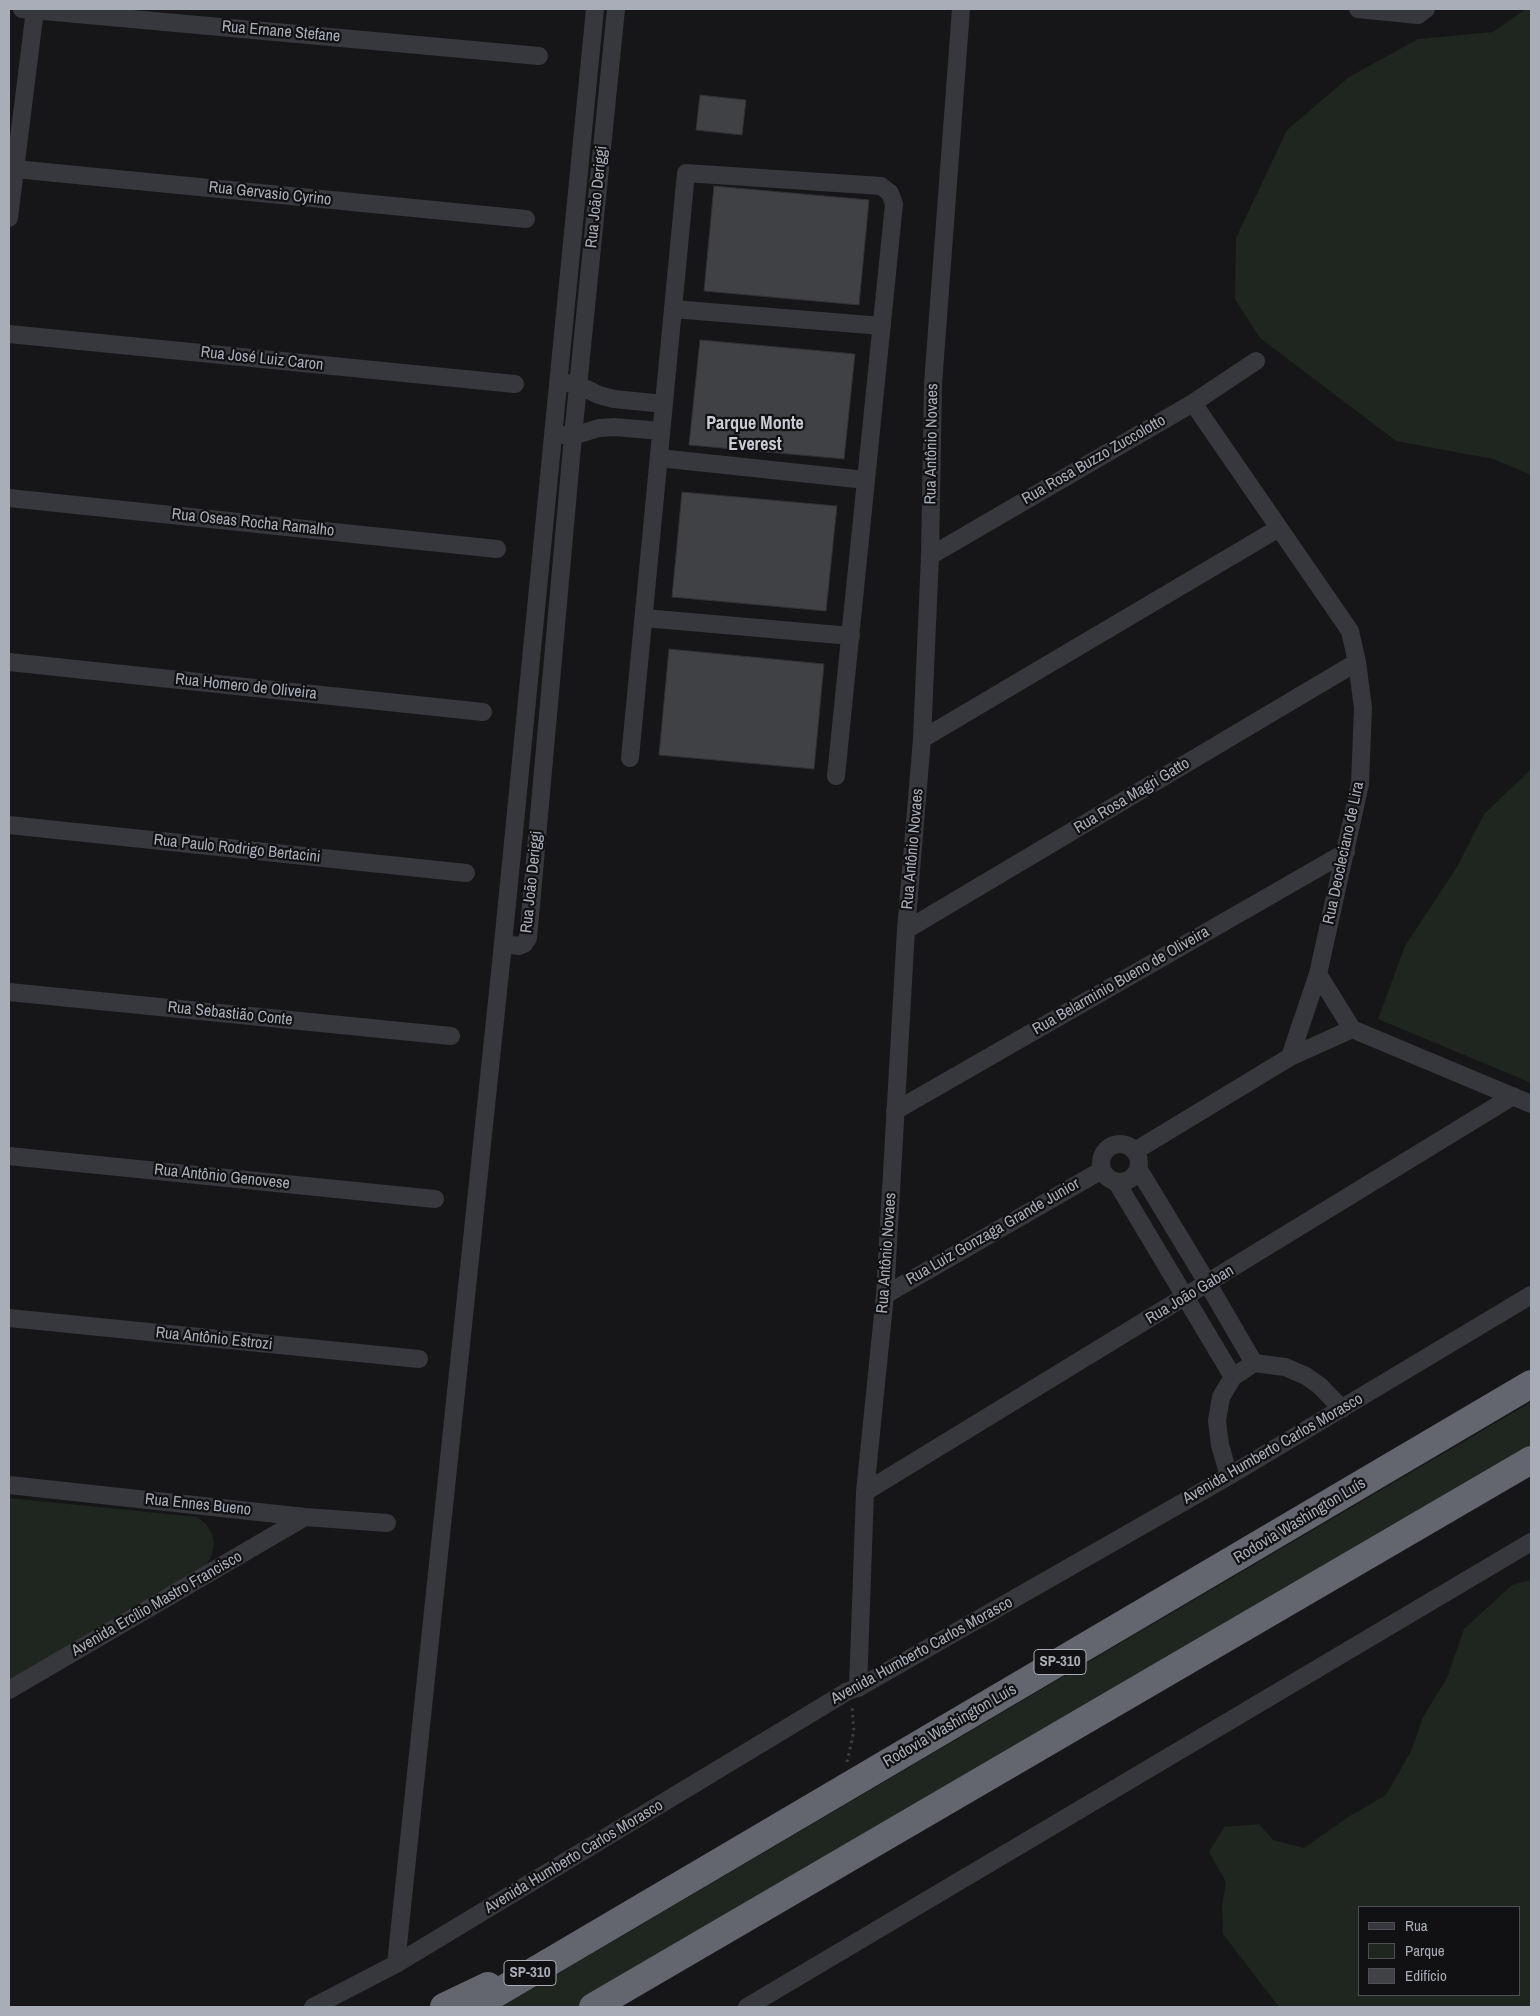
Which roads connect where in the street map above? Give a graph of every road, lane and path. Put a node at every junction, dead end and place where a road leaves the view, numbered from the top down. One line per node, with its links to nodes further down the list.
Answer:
1 (29, 9): 7 (street, Rua Ernane Stefane); 8 (street)
2 (595, 9): 15 (street, Rua João Deriggi)
3 (616, 9): 17 (street, Rua João Deriggi)
4 (961, 9): 28 (street, Rua Antônio Novaes)
5 (1358, 9): 6 (street)
6 (1422, 12)
7 (539, 56)
8 (14, 169): 9 (street); 10 (street, Rua Gervasio Cyrino)
9 (9, 218)
10 (526, 219)
11 (673, 309): 12 (street); 12 (street); 19 (street)
12 (882, 326): 24 (street)
13 (9, 334): 16 (street, Rua José Luiz Caron)
14 (1256, 361): 18 (street, Rua Rosa Buzzo Zuccolotto)
15 (560, 382): 17 (street); 21 (street, Rua João Deriggi)
16 (515, 384)
17 (578, 385): 19 (street); 22 (street, Rua João Deriggi)
18 (1193, 403): 26 (street, Rua Deocleciano de Lira); 28 (street, Rua Rosa Buzzo Zuccolotto)
19 (664, 404): 20 (street)
20 (661, 431): 22 (street); 23 (street)
21 (554, 434): 22 (street); 41 (street, Rua João Deriggi)
22 (573, 436): 41 (street, Rua João Deriggi)
23 (659, 458): 24 (street); 29 (street)
24 (866, 480): 30 (street)
25 (9, 498): 27 (street, Rua Oseas Rocha Ramalho)
26 (1279, 528): 32 (street, Rua Deocleciano de Lira); 34 (street)
27 (497, 549)
28 (930, 556): 34 (street, Rua Antônio Novaes)
29 (644, 618): 30 (street); 35 (street)
30 (851, 636): 36 (street)
31 (9, 662): 33 (street, Rua Homero de Oliveira)
32 (1357, 662): 38 (street, Rua Deocleciano de Lira); 40 (street, Rua Rosa Magri Gatto)
33 (483, 712)
34 (922, 739): 40 (street, Rua Antônio Novaes)
35 (630, 758)
36 (836, 776)
37 (9, 825): 39 (street, Rua Paulo Rodrigo Bertacini)
38 (1346, 852): 42 (street, Rua Deocleciano de Lira); 49 (street, Rua Belarminio Bueno de Oliveira)
39 (466, 873)
40 (906, 930): 49 (street, Rua Antônio Novaes)
41 (503, 944): 78 (street)
42 (1318, 974): 44 (street); 46 (street)
43 (9, 992): 45 (street, Rua Sebastião Conte)
44 (1352, 1029): 46 (street); 47 (street)
45 (451, 1036)
46 (1290, 1057): 50 (street)
47 (1513, 1096): 48 (street); 56 (street, Rua João Gaban)
48 (1531, 1104)
49 (895, 1111): 58 (street, Rua Antônio Novaes)
50 (1135, 1151): 52 (street); 53 (street)
51 (9, 1156): 55 (street, Rua Antônio Genovese)
52 (1102, 1170): 54 (street); 58 (street, Rua Luiz Gonzaga Grande Junior)
53 (1139, 1170): 54 (street); 56 (street)
54 (1117, 1183): 59 (street)
55 (435, 1199)
56 (1208, 1284): 59 (street, Rua João Gaban); 62 (street)
57 (1531, 1294): 65 (street, Avenida Humberto Carlos Morasco)
58 (885, 1295): 69 (street, Rua Antônio Novaes)
59 (1186, 1297): 63 (street); 69 (street, Rua João Gaban)
60 (9, 1318): 61 (street, Rua Antônio Estrozi)
61 (419, 1359)
62 (1254, 1363): 63 (street); 65 (street)
63 (1233, 1377): 67 (street)
64 (1531, 1384): 76 (highway, Rodovia Washington Luís / SP-310)
65 (1342, 1409): 67 (street, Avenida Humberto Carlos Morasco)
66 (1531, 1460): 77 (highway)
67 (1228, 1476): 74 (street, Avenida Humberto Carlos Morasco)
68 (9, 1485): 70 (street, Rua Ennes Bueno)
69 (866, 1492): 74 (street, Rua Antônio Novaes)
70 (305, 1517): 71 (street, Rua Ennes Bueno); 73 (street, Avenida Ercílio Mastro Francisco)
71 (387, 1522)
72 (1531, 1542): 84 (street)
73 (9, 1690)
74 (853, 1690): 75 (path); 78 (street, Avenida Humberto Carlos Morasco)
75 (846, 1764)
76 (587, 1939): 80 (highway); 81 (highway, Rodovia Washington Luís / SP-310)
77 (677, 1958): 82 (highway); 83 (highway)
78 (396, 1964): 79 (street, Avenida Humberto Carlos Morasco)
79 (313, 2007)
80 (444, 2007)
81 (473, 2007)
82 (593, 2007)
83 (609, 2007)
84 (747, 2007)

